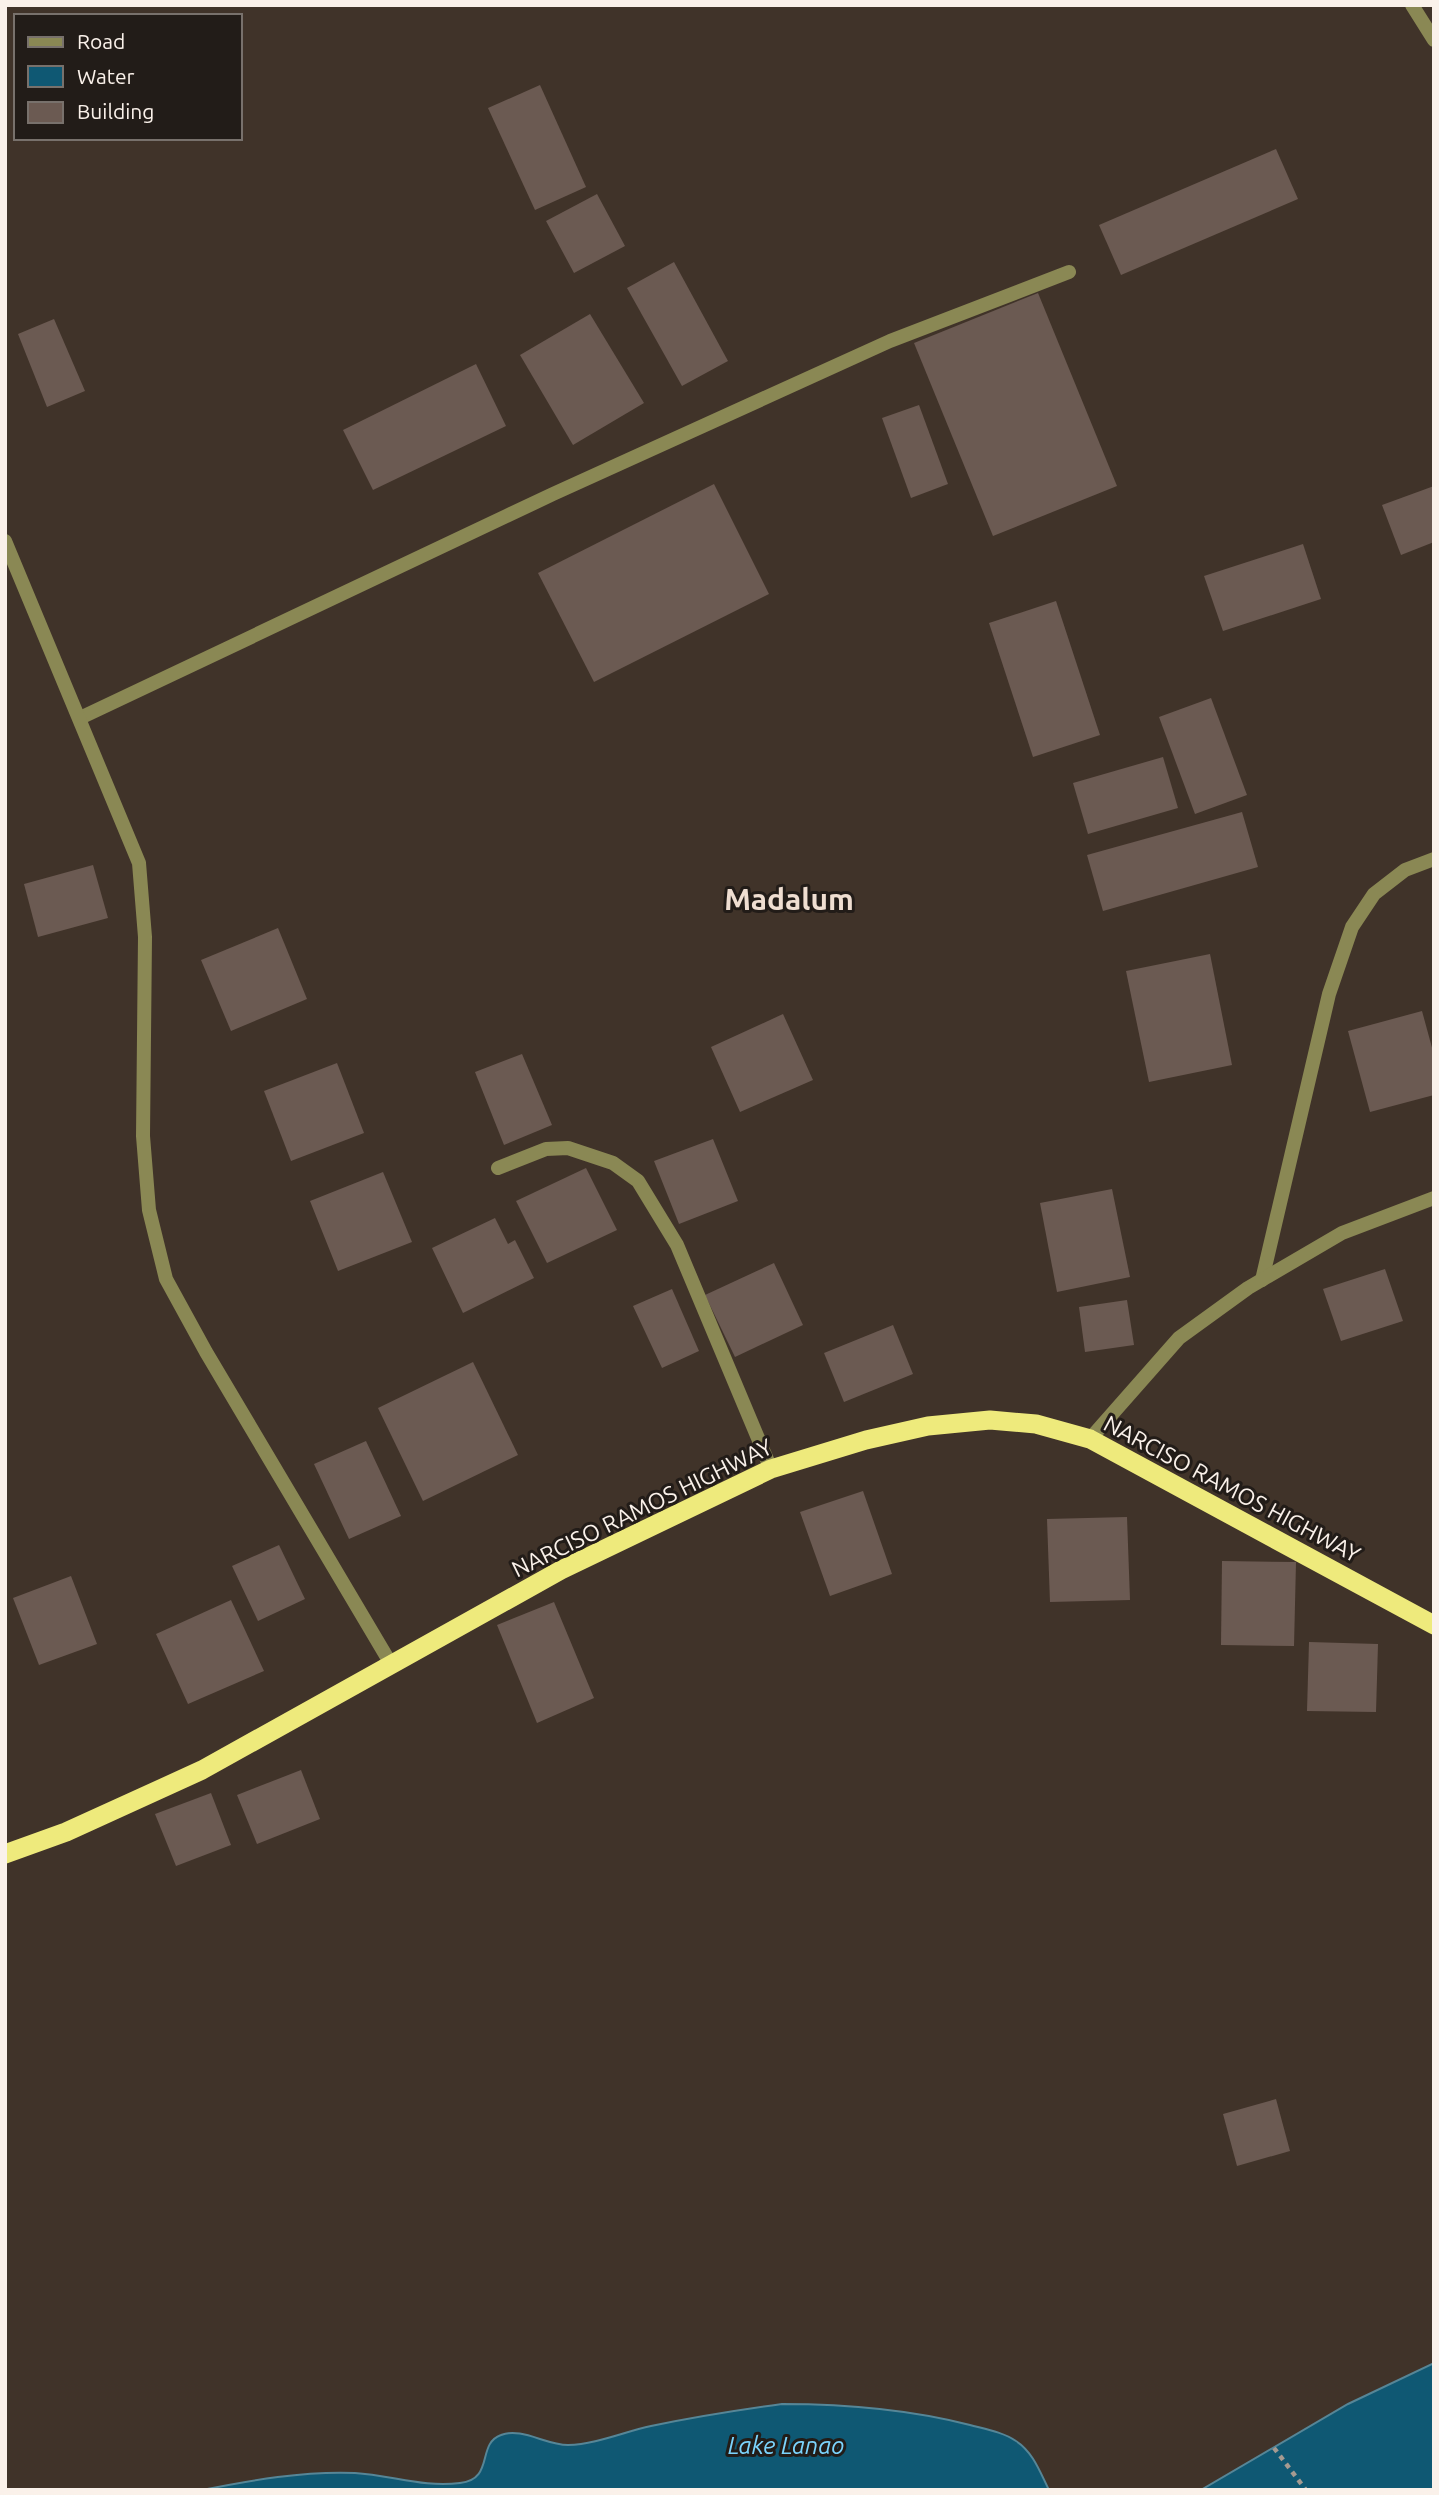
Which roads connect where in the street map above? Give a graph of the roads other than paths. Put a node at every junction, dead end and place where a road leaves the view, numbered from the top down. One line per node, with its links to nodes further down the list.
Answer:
1 (1412, 5): 2 (street)
2 (1434, 40)
3 (1069, 272): 5 (street)
4 (5, 541): 5 (street)
5 (80, 718): 13 (street)
6 (1434, 859): 9 (street)
7 (498, 1168): 11 (street)
8 (1434, 1198): 9 (street)
9 (1262, 1280): 10 (street)
10 (1090, 1439): 11 (highway, NARCISO RAMOS HIGHWAY); 12 (highway, NARCISO RAMOS HIGHWAY)
11 (771, 1469): 13 (highway, NARCISO RAMOS HIGHWAY)
12 (1434, 1625)
13 (391, 1664): 14 (highway, NARCISO RAMOS HIGHWAY)
14 (5, 1854)

